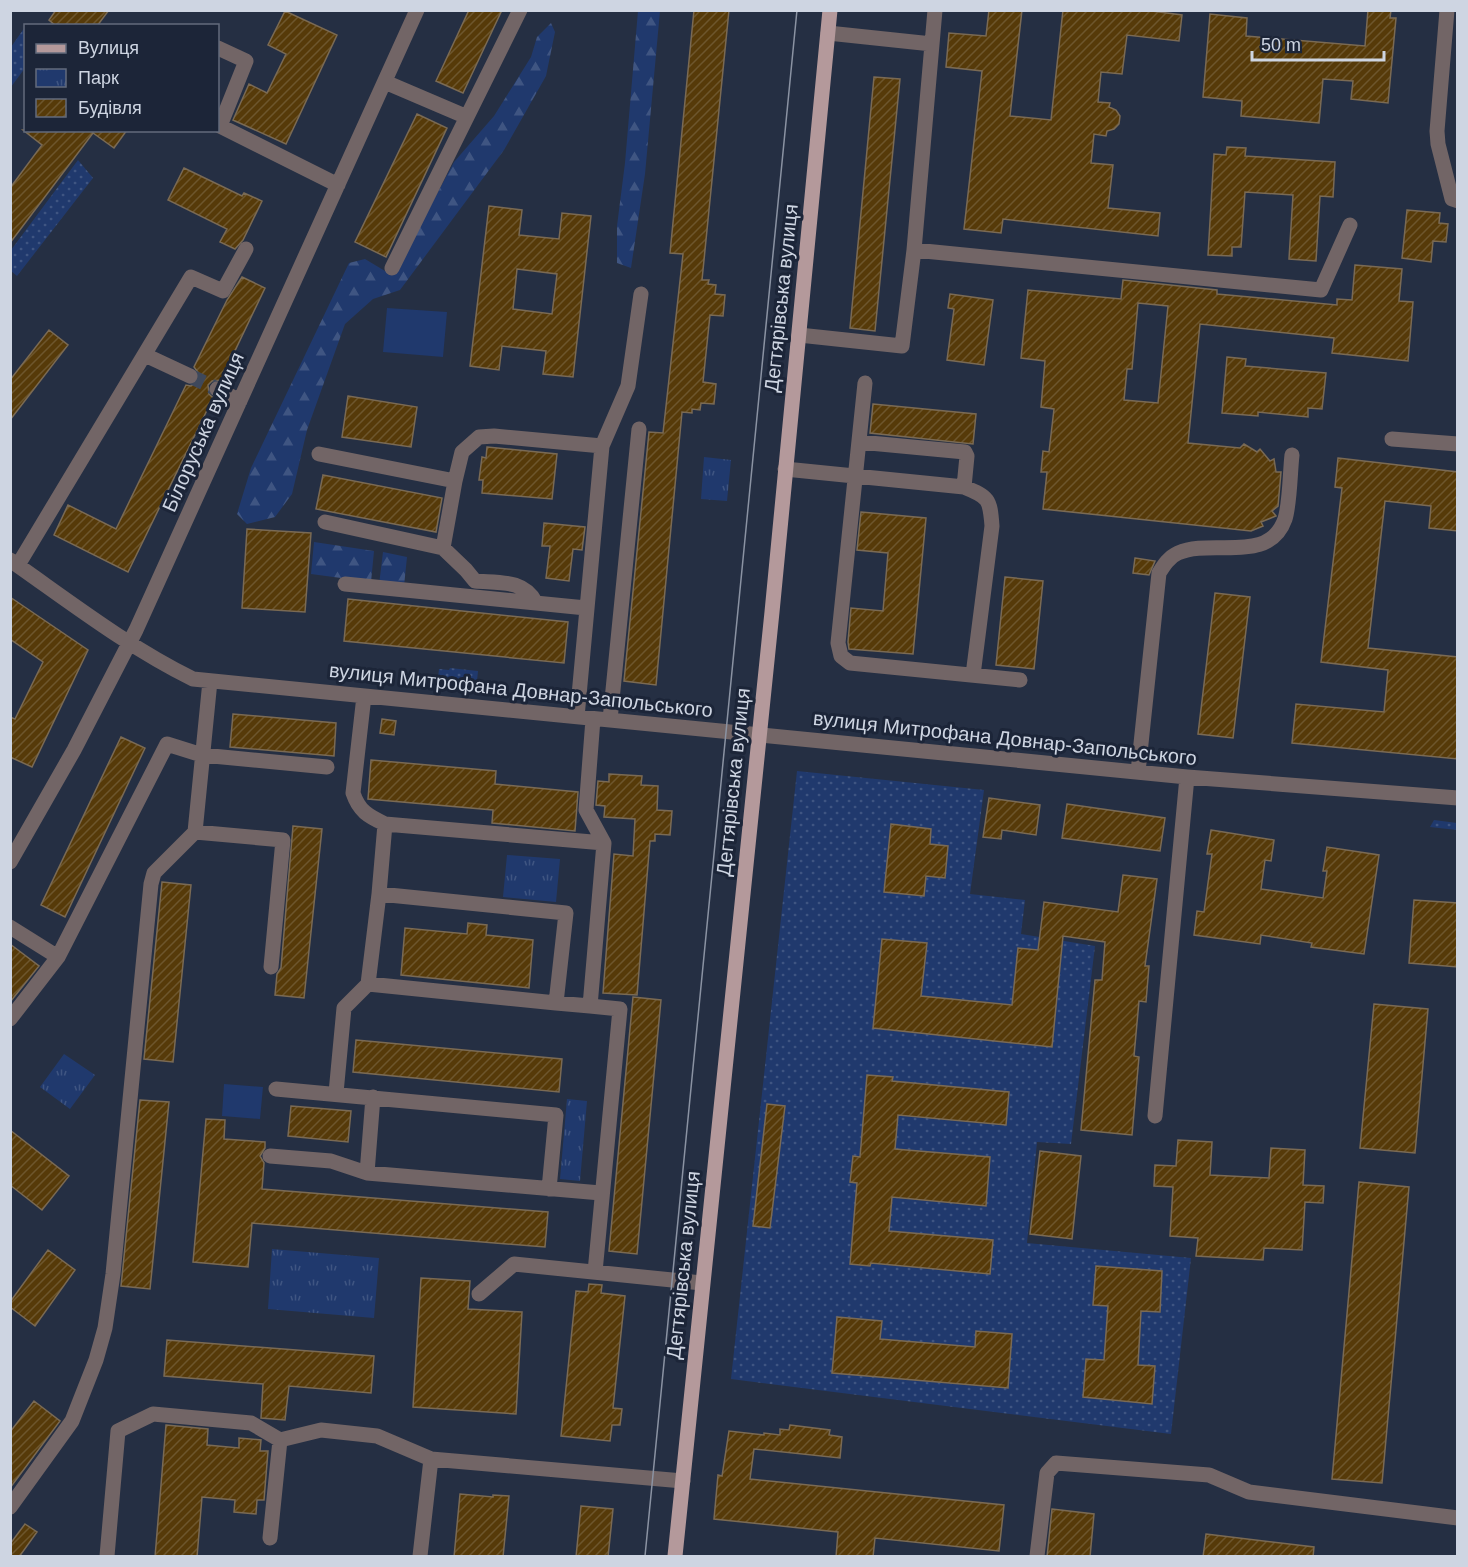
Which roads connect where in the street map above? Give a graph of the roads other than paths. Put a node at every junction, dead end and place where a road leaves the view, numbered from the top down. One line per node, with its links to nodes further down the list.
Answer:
1 (417, 10): 10 (street, Білоруська вулиця)
2 (520, 10): 11 (street)
3 (830, 10): 6 (main road, Дегтярівська вулиця)
4 (935, 10): 8 (street)
5 (1447, 10): 7 (street)
6 (828, 33): 8 (street); 19 (main road, Дегтярівська вулиця)
7 (1451, 40): 13 (street)
8 (932, 44): 16 (street)
9 (219, 48): 12 (street)
10 (385, 82): 11 (street); 12 (street, Білоруська вулиця)
11 (467, 117): 17 (street)
12 (338, 184): 24 (street, Білоруська вулиця)
13 (1458, 201)
14 (1350, 225): 16 (street)
15 (246, 249): 20 (street)
16 (914, 250): 19 (street)
17 (392, 268)
18 (641, 294): 29 (street)
19 (799, 335): 32 (main road, Дегтярівська вулиця)
20 (145, 355): 21 (street); 38 (street)
21 (190, 376)
22 (865, 383): 27 (street)
23 (217, 389): 24 (street)
24 (240, 401): 42 (street, Білоруська вулиця)
25 (639, 429): 49 (street)
26 (1392, 439): 28 (street)
27 (859, 442): 33 (street); 35 (street)
28 (1458, 444)
29 (602, 446): 34 (street); 41 (street)
30 (319, 454): 34 (street)
31 (1292, 454): 53 (street)
32 (785, 469): 33 (street); 50 (main road, Дегтярівська вулиця)
33 (855, 475): 35 (street); 43 (street)
34 (455, 481): 37 (street)
35 (964, 488): 43 (street)
36 (325, 522): 37 (street)
37 (443, 548): 40 (street)
38 (14, 563): 42 (street, вулиця Митрофана Довнар-Запольського)
39 (345, 584): 40 (street)
40 (536, 603): 41 (street)
41 (586, 608): 47 (street)
42 (130, 643): 45 (street, вулиця Митрофана Довнар-Запольського); 59 (street, Білоруська вулиця)
43 (973, 675): 44 (street)
44 (1020, 680)
45 (210, 681): 46 (street, вулиця Митрофана Довнар-Запольського); 51 (street)
46 (364, 696): 47 (street, вулиця Митрофана Довнар-Запольського); 56 (street)
47 (577, 717): 48 (street, вулиця Митрофана Довнар-Запольського)
48 (593, 718): 49 (street, вулиця Митрофана Довнар-Запольського); 58 (street)
49 (610, 720): 50 (street, вулиця Митрофана Довнар-Запольського)
50 (759, 734): 53 (street, вулиця Митрофана Довнар-Запольського); 77 (main road, Дегтярівська вулиця)
51 (202, 755): 52 (street); 57 (street); 62 (street)
52 (327, 767)
53 (1138, 772): 54 (street, вулиця Митрофана Довнар-Запольського)
54 (1187, 777): 55 (street, вулиця Митрофана Довнар-Запольського); 71 (street)
55 (1458, 798)
56 (385, 824): 58 (street); 60 (street)
57 (195, 832): 63 (street); 82 (street)
58 (604, 843): 66 (street)
59 (10, 862)
60 (379, 894): 64 (street); 65 (street)
61 (10, 927): 62 (street)
62 (58, 957): 67 (street)
63 (271, 967)
64 (368, 984): 65 (street); 69 (street)
65 (556, 1003): 66 (street)
66 (590, 1006): 75 (street)
67 (10, 1019)
68 (276, 1089): 69 (street)
69 (336, 1094): 70 (street)
70 (373, 1097): 73 (street); 74 (street)
71 (1155, 1116)
72 (270, 1156): 73 (street)
73 (367, 1173): 74 (street)
74 (549, 1188): 75 (street)
75 (601, 1193): 76 (street)
76 (595, 1272): 77 (street); 78 (street)
77 (702, 1283): 81 (main road, Дегтярівська вулиця)
78 (479, 1294)
79 (280, 1440): 80 (street); 84 (street); 85 (street)
80 (431, 1459): 81 (street); 86 (street)
81 (683, 1481): 87 (main road, Дегтярівська вулиця)
82 (10, 1507)
83 (1458, 1518): 88 (street)
84 (270, 1538)
85 (107, 1557)
86 (420, 1557)
87 (675, 1557)
88 (1037, 1557)

